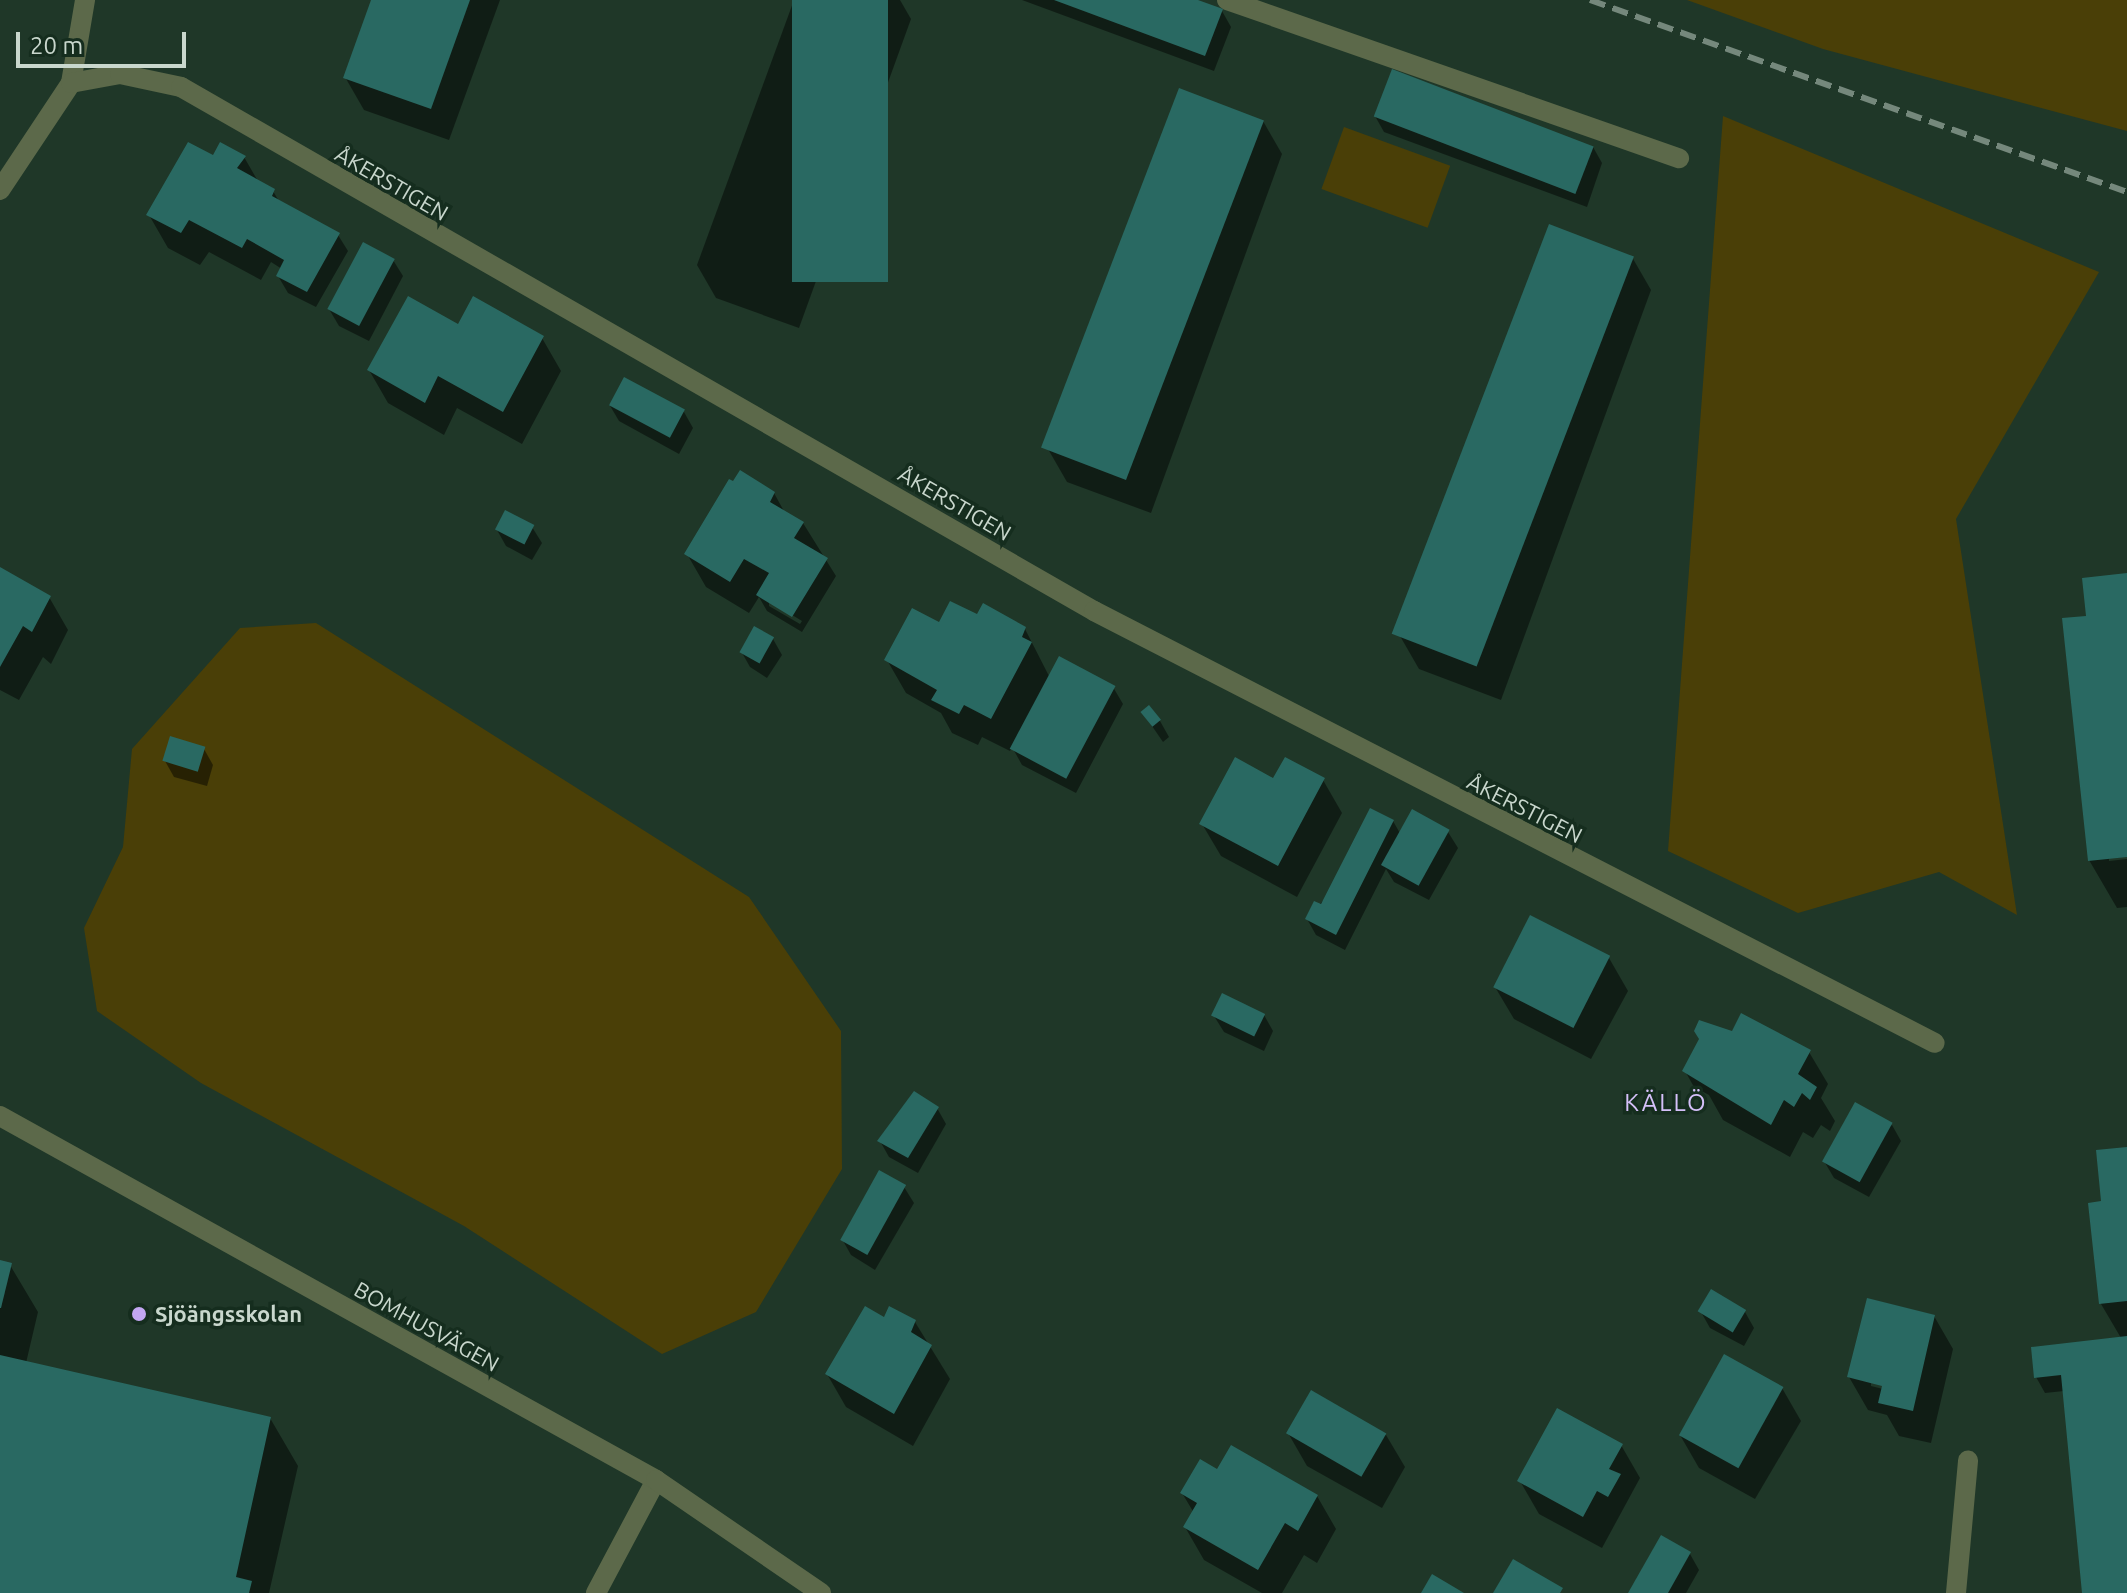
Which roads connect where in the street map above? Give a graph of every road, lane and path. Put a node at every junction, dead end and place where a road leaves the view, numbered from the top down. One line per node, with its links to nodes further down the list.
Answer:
1 (85, 0): 3 (street)
2 (1227, 0): 4 (street)
3 (71, 83): 5 (street); 6 (street, ÅKERSTIGEN)
4 (1679, 158)
5 (0, 190)
6 (1935, 1043)
7 (0, 1116): 9 (street, BOMHUSVÄGEN)
8 (1968, 1461): 12 (street)
9 (656, 1480): 10 (street); 11 (street, BOMHUSVÄGEN)
10 (596, 1593)
11 (821, 1593)
12 (1956, 1593)

